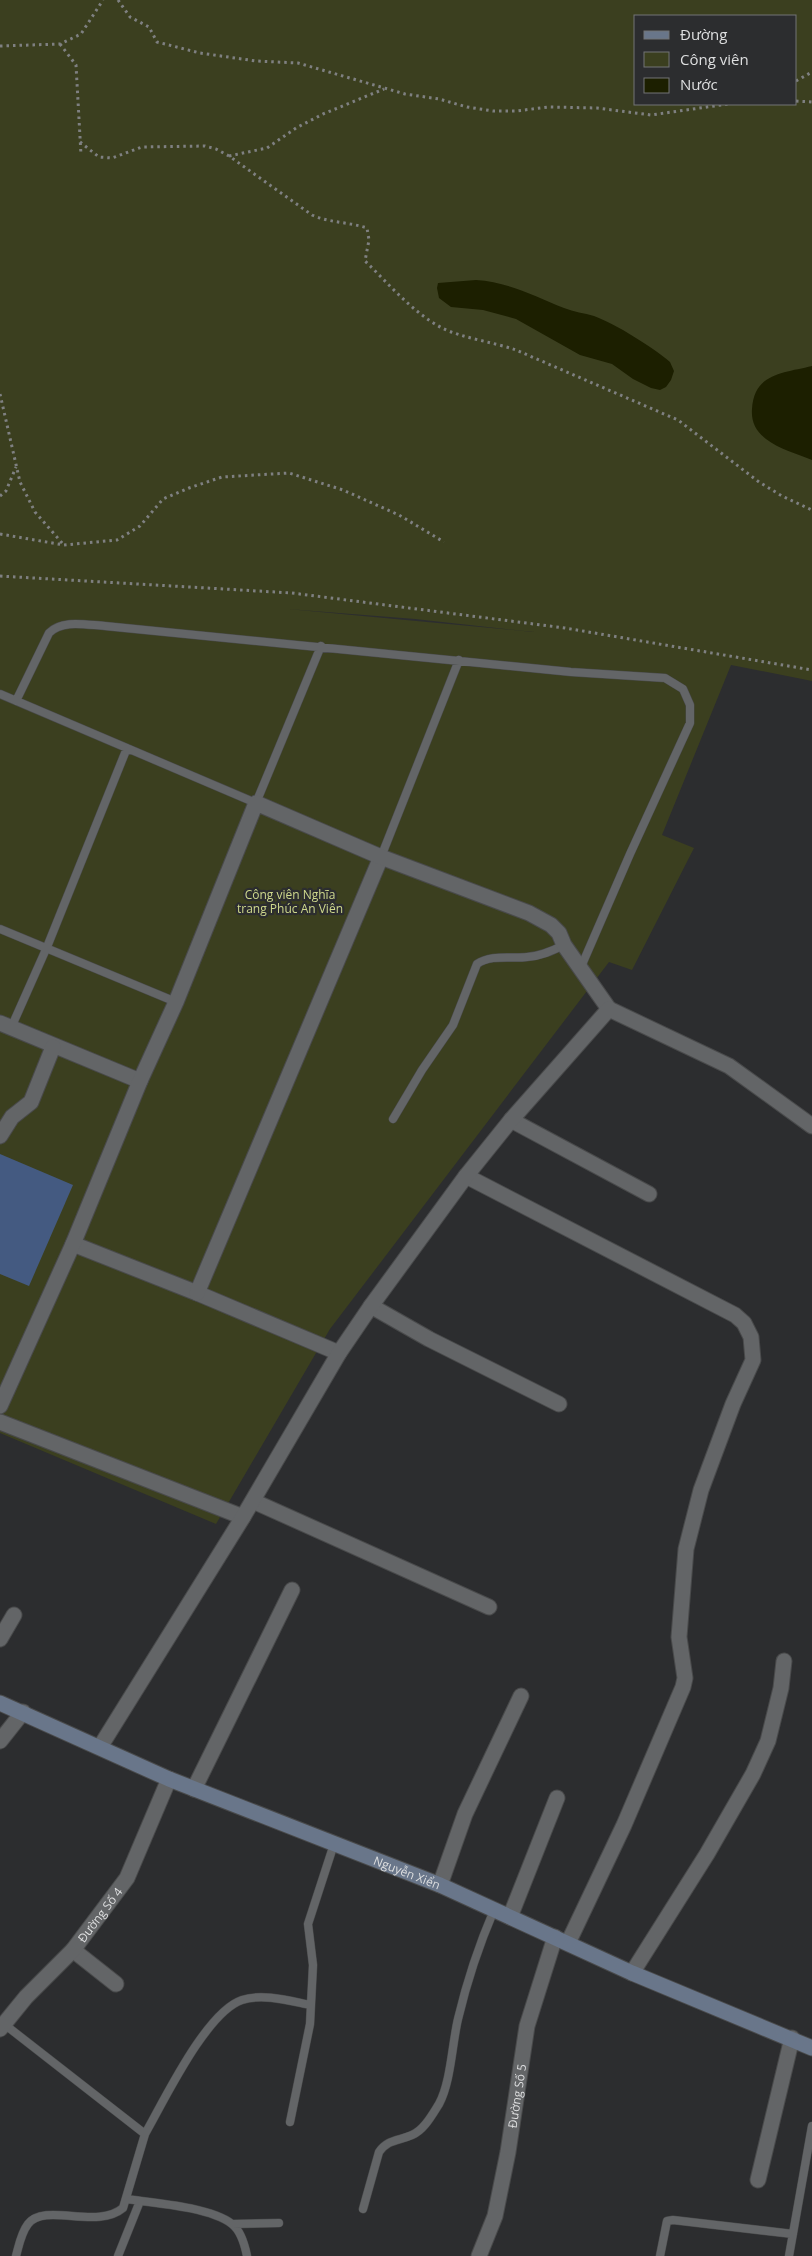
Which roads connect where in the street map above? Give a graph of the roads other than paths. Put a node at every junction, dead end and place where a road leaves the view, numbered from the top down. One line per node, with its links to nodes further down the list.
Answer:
1 (321, 646): 2 (lane); 4 (lane); 6 (lane)
2 (459, 660): 7 (lane); 11 (lane)
3 (0, 694): 4 (lane)
4 (16, 701): 5 (lane)
5 (127, 748): 6 (lane); 10 (lane)
6 (256, 803): 7 (street); 12 (street)
7 (382, 857): 9 (street); 25 (street)
8 (0, 929): 10 (lane)
9 (564, 945): 11 (street); 18 (lane)
10 (47, 948): 12 (lane); 14 (lane)
11 (581, 968): 13 (street)
12 (176, 1002): 16 (street)
13 (609, 1009): 19 (street); 20 (street)
14 (6, 1026): 15 (street)
15 (53, 1047): 16 (street); 17 (street)
16 (140, 1081): 24 (street)
17 (6, 1114): 21 (street)
18 (393, 1119)
19 (511, 1120): 22 (street); 23 (street)
20 (812, 1126)
21 (0, 1136)
22 (466, 1176): 26 (street); 50 (street, Đường Số 5)
23 (649, 1194)
24 (73, 1244): 25 (street); 29 (street)
25 (197, 1293): 27 (street)
26 (371, 1306): 27 (street); 28 (street)
27 (340, 1353): 31 (street)
28 (558, 1404)
29 (0, 1406)
30 (0, 1422): 32 (street)
31 (253, 1501): 32 (street); 34 (street)
32 (244, 1517): 42 (street)
33 (292, 1590): 44 (street)
34 (489, 1607)
35 (14, 1615): 36 (street)
36 (0, 1639)
37 (784, 1662): 52 (street)
38 (521, 1696): 47 (street)
39 (0, 1703): 40 (main road, Nguyễn Xiển)
40 (23, 1712): 41 (street); 42 (main road, Nguyễn Xiển)
41 (0, 1741)
42 (100, 1747): 43 (main road, Nguyễn Xiển)
43 (169, 1779): 44 (main road, Nguyễn Xiển); 51 (street, Đường Số 4)
44 (194, 1789): 46 (main road, Nguyễn Xiển)
45 (557, 1798): 49 (street)
46 (334, 1844): 47 (main road, Nguyễn Xiển); 54 (lane)
47 (440, 1885): 48 (main road, Nguyễn Xiển)
48 (494, 1910): 49 (main road, Nguyễn Xiển); 64 (lane)
49 (510, 1917): 50 (main road, Nguyễn Xiển)
50 (561, 1940): 52 (main road, Nguyễn Xiển); 71 (street, Đường Số 5)
51 (73, 1950): 53 (street); 55 (street, Đường Số 4)
52 (632, 1973): 56 (main road, Nguyễn Xiển)
53 (116, 1984)
54 (310, 2005): 58 (lane); 60 (lane)
55 (2, 2026): 60 (lane)
56 (792, 2038): 57 (main road, Nguyễn Xiển); 61 (street)
57 (812, 2048)
58 (290, 2122)
59 (812, 2126): 67 (lane)
60 (145, 2134): 62 (lane)
61 (758, 2180)
62 (126, 2199): 63 (lane); 68 (lane)
63 (140, 2201): 66 (lane); 69 (lane)
64 (363, 2209)
65 (279, 2223): 66 (lane)
66 (232, 2224): 70 (lane)
67 (793, 2234): 72 (lane); 73 (lane)
68 (16, 2256)
69 (118, 2256)
70 (247, 2256)
71 (479, 2256)
72 (660, 2256)
73 (789, 2256)

